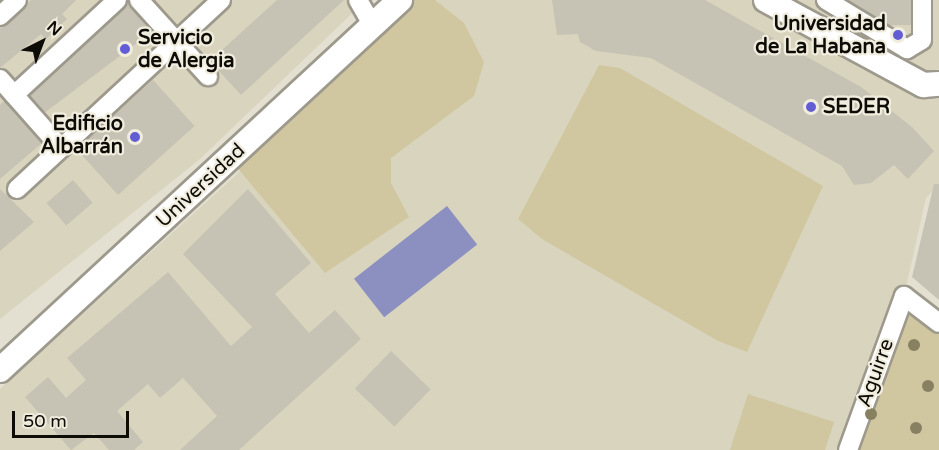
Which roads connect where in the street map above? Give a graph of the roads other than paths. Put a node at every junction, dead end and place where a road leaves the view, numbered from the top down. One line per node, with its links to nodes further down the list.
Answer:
1 (16, 0): 10 (street)
2 (117, 0): 15 (street)
3 (139, 0): 11 (street)
4 (221, 0): 11 (street)
5 (358, 0): 9 (street)
6 (766, 0): 14 (main road)
7 (826, 0): 8 (street)
8 (922, 0)
9 (387, 10): 19 (main road, Universidad)
10 (0, 16)
11 (176, 40): 12 (street); 16 (street)
12 (208, 76)
13 (0, 79): 15 (street)
14 (939, 84)
15 (15, 95): 16 (street)
16 (62, 148): 17 (street)
17 (17, 189)
18 (939, 323): 20 (street, Aguirre)
19 (0, 370)
20 (848, 450)

